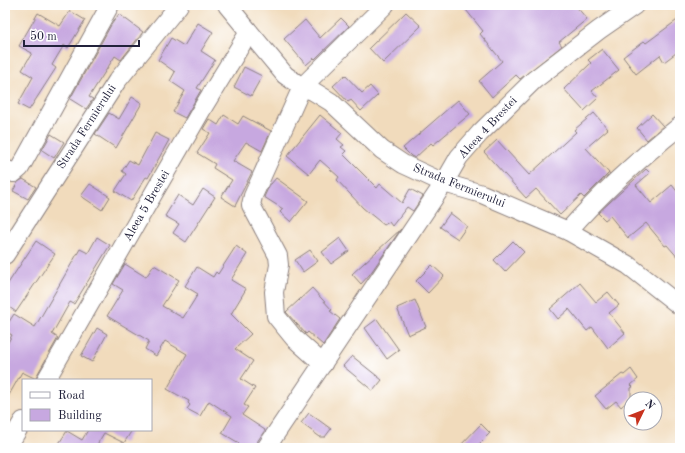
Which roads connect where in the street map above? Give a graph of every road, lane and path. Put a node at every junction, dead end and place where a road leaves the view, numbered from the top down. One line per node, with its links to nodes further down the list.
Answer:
1 (110, 5): 9 (street)
2 (179, 5): 12 (street, Strada Fermierului)
3 (228, 5): 6 (street, Strada Fermierului)
4 (385, 5): 7 (street)
5 (635, 5): 10 (street, Aleea 4 Brestei)
6 (249, 32): 7 (street, Strada Fermierului); 15 (street, Aleea 5 Brestei)
7 (302, 87): 10 (street, Strada Fermierului); 14 (street)
8 (680, 126): 11 (street)
9 (5, 169)
10 (444, 183): 11 (street, Strada Fermierului); 14 (street, Aleea 4 Brestei)
11 (568, 231): 13 (street, Strada Fermierului)
12 (5, 255)
13 (680, 306)
14 (323, 364): 18 (street, Aleea 4 Brestei)
15 (47, 379)
16 (22, 423): 17 (street)
17 (7, 448)
18 (266, 448)

